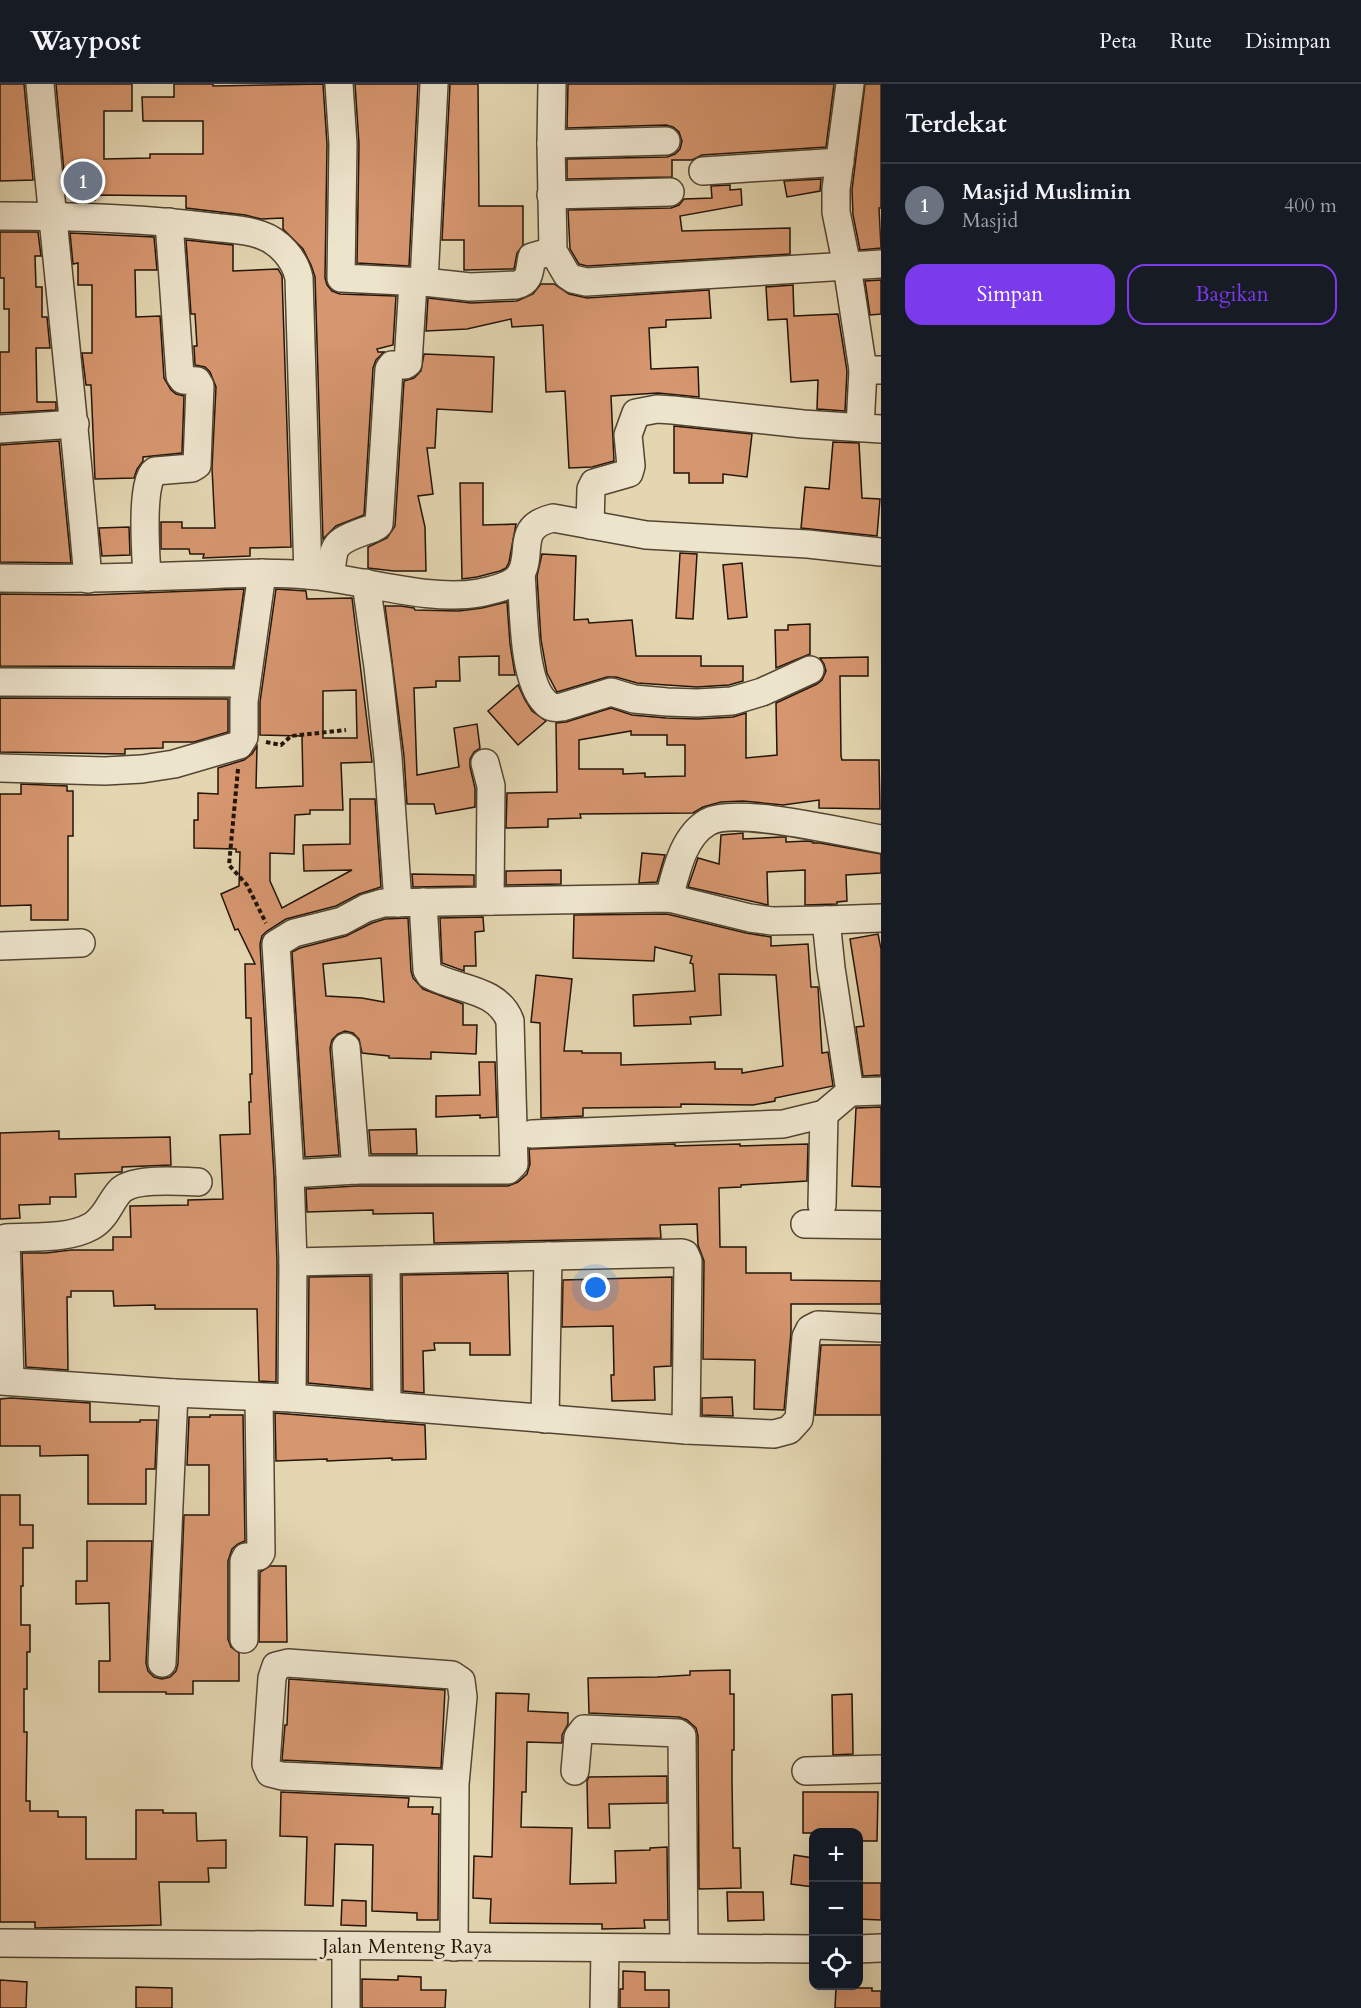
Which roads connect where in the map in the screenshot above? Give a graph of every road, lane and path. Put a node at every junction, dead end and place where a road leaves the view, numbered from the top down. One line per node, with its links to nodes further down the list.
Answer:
1 (40, 84): 13 (street)
2 (339, 84): 19 (street)
3 (434, 84): 20 (street)
4 (552, 84): 7 (street)
5 (850, 84): 8 (street)
6 (666, 141): 7 (street)
7 (550, 144): 11 (street)
8 (840, 162): 9 (street); 17 (street)
9 (703, 171)
10 (670, 192): 11 (street)
11 (551, 195): 15 (street)
12 (0, 216): 13 (street)
13 (52, 216): 14 (street); 22 (street)
14 (169, 222): 18 (street); 30 (street)
15 (554, 251): 17 (street); 20 (street)
16 (881, 264): 17 (street)
17 (847, 266): 21 (street)
18 (299, 278): 19 (street); 29 (street)
19 (342, 278): 20 (street)
20 (418, 282): 29 (street)
21 (872, 370): 23 (street)
22 (75, 424): 24 (street); 32 (street)
23 (871, 428): 25 (street)
24 (0, 429)
25 (590, 525): 26 (street); 28 (street)
26 (881, 552)
27 (262, 573): 29 (street); 30 (street); 36 (street)
28 (521, 574): 33 (street); 34 (street)
29 (320, 576): 33 (street)
30 (147, 577): 32 (street)
31 (0, 578): 32 (street)
32 (88, 579)
33 (366, 584): 44 (street)
34 (810, 670)
35 (0, 682): 36 (street)
36 (246, 683): 38 (street)
37 (346, 730): 38 (path)
38 (239, 742): 40 (street); 48 (path)
39 (485, 763): 43 (street)
40 (0, 768)
41 (881, 839): 42 (street)
42 (669, 898): 43 (street); 46 (street)
43 (490, 901): 44 (street)
44 (411, 903): 48 (street); 55 (street)
45 (881, 918): 46 (street)
46 (826, 920): 52 (street)
47 (81, 943): 49 (street)
48 (276, 944): 56 (street)
49 (0, 946)
50 (346, 1047): 55 (street)
51 (881, 1090): 52 (street)
52 (850, 1092): 53 (street)
53 (825, 1114): 54 (street); 58 (street)
54 (532, 1134)
55 (356, 1170): 56 (street)
56 (290, 1174): 62 (street)
57 (198, 1182): 59 (street)
58 (881, 1226)
59 (3, 1238): 64 (street)
60 (548, 1256): 61 (street); 69 (street); 70 (street)
61 (386, 1260): 62 (street); 68 (street)
62 (293, 1262): 67 (street)
63 (881, 1328): 70 (street)
64 (5, 1381): 65 (street)
65 (174, 1393): 66 (street); 72 (street)
66 (259, 1397): 67 (street); 71 (street)
67 (292, 1398): 68 (street)
68 (387, 1406): 69 (street)
69 (545, 1419): 70 (street)
70 (686, 1430)
71 (244, 1639)
72 (162, 1663)
73 (881, 1769): 75 (street)
74 (574, 1771): 81 (street)
75 (806, 1771)
76 (455, 1784): 76 (street); 79 (street)
77 (0, 1943): 78 (street, Jalan Menteng Raya)
78 (346, 1946): 79 (street, Jalan Menteng Raya); 85 (street)
79 (454, 1947): 80 (street, Jalan Menteng Raya)
80 (605, 1948): 81 (street, Jalan Menteng Raya); 86 (street)
81 (684, 1948): 83 (street, Jalan Menteng Raya)
82 (881, 1948): 84 (street)
83 (809, 1949)
84 (863, 1949)
85 (346, 2008)
86 (604, 2008)

